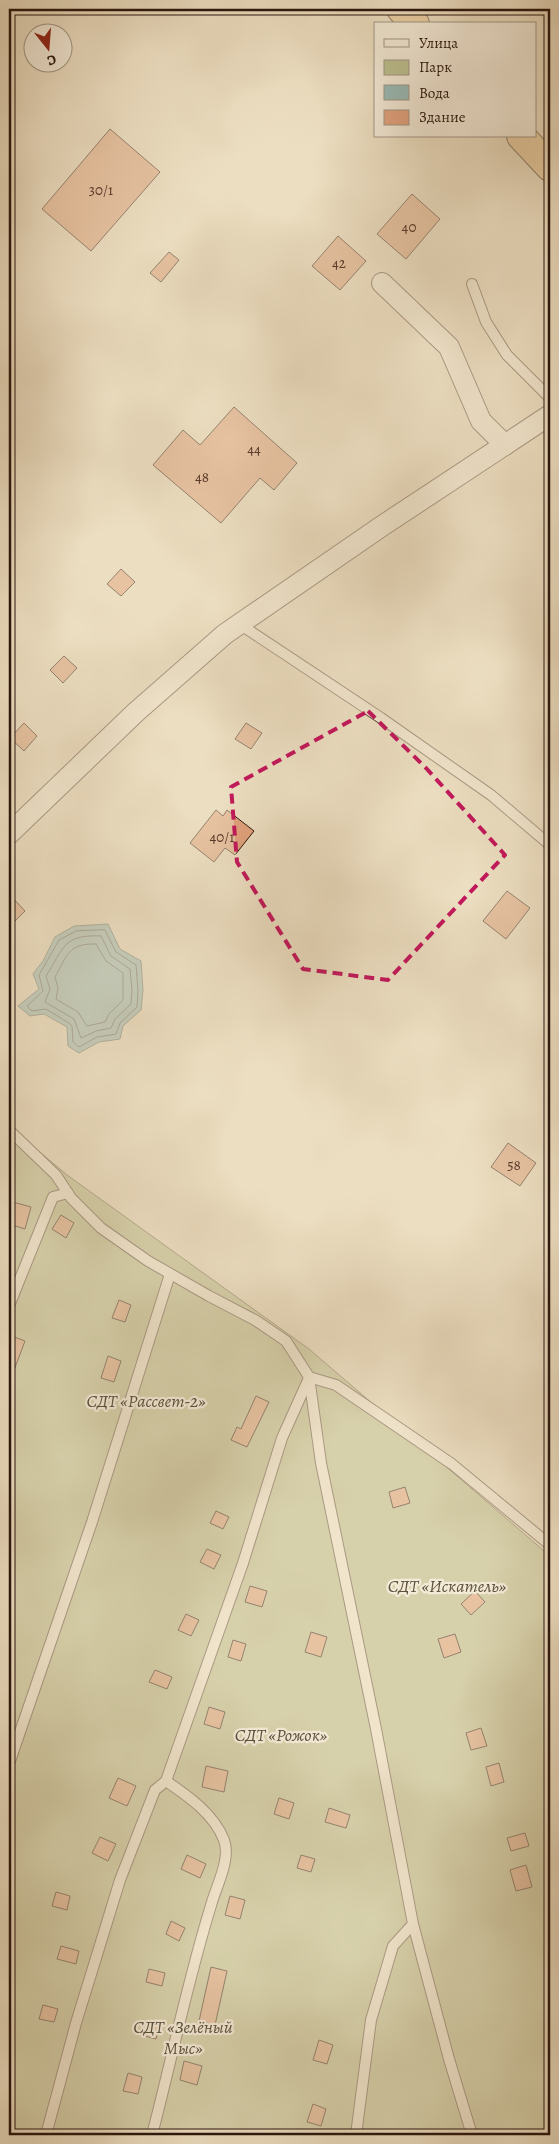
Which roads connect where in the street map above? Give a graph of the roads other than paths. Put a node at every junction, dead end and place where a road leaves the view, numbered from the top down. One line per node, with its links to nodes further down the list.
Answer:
1 (401, 9): 2 (highway)
2 (413, 22)
3 (523, 138): 4 (highway)
4 (550, 167)
5 (382, 283): 9 (street)
6 (472, 284): 7 (lane)
7 (550, 398)
8 (550, 415): 9 (street)
9 (504, 445): 10 (street)
10 (238, 624): 11 (street); 12 (lane)
11 (9, 834)
12 (550, 845)
13 (9, 1130): 14 (lane)
14 (68, 1193): 15 (lane); 16 (lane)
15 (170, 1274): 17 (lane); 19 (lane)
16 (9, 1306)
17 (309, 1377): 18 (lane); 20 (lane); 21 (lane)
18 (550, 1545)
19 (9, 1764)
20 (166, 1781): 22 (lane); 23 (lane)
21 (412, 1924): 24 (lane); 25 (lane)
22 (46, 2135)
23 (152, 2135)
24 (356, 2135)
25 (472, 2135)

